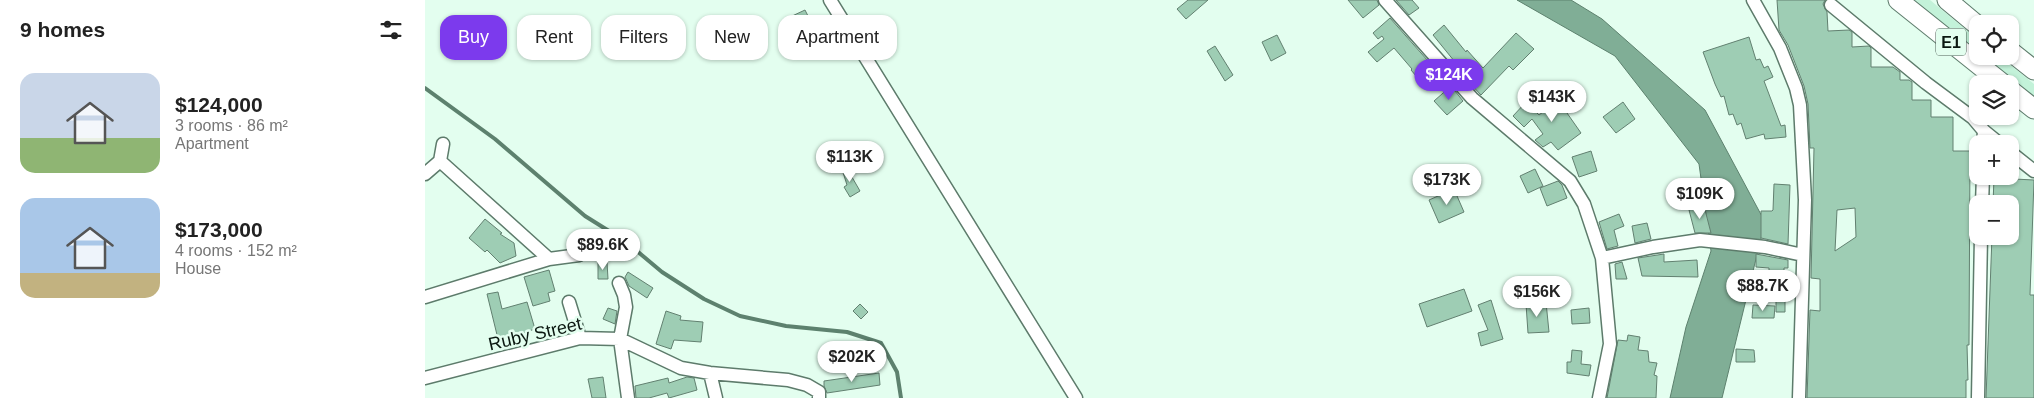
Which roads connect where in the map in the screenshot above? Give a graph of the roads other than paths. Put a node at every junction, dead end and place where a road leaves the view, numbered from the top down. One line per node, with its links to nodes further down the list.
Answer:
1 (830, 0): 34 (street)
2 (1385, 0): 22 (street)
3 (1753, 0): 21 (street)
4 (1899, 0): 10 (highway, E1)
5 (1947, 0): 7 (highway, E1)
6 (1831, 5): 13 (street)
7 (1969, 18)
8 (2019, 58): 9 (highway)
9 (2034, 70)
10 (1992, 75)
11 (2019, 97): 12 (highway)
12 (2034, 109)
13 (1983, 135)
14 (443, 144): 16 (street)
15 (2019, 159): 17 (street)
16 (439, 161): 18 (street); 23 (street)
17 (2034, 171)
18 (425, 174)
19 (1981, 245): 37 (street)
20 (579, 255): 23 (street)
21 (1803, 255): 22 (street); 36 (street)
22 (1602, 258): 35 (street)
23 (549, 259): 25 (street)
24 (619, 283): 28 (street)
25 (425, 297)
26 (569, 302): 27 (street)
27 (580, 338): 28 (street, Ruby Street); 30 (street, Ruby Street)
28 (620, 339): 29 (street, Ruby Street); 31 (street)
29 (710, 373): 32 (street); 33 (street, Ruby Street)
30 (425, 378)
31 (628, 398)
32 (716, 398)
33 (819, 398)
34 (1076, 398)
35 (1599, 398)
36 (1799, 398)
37 (1978, 398)

